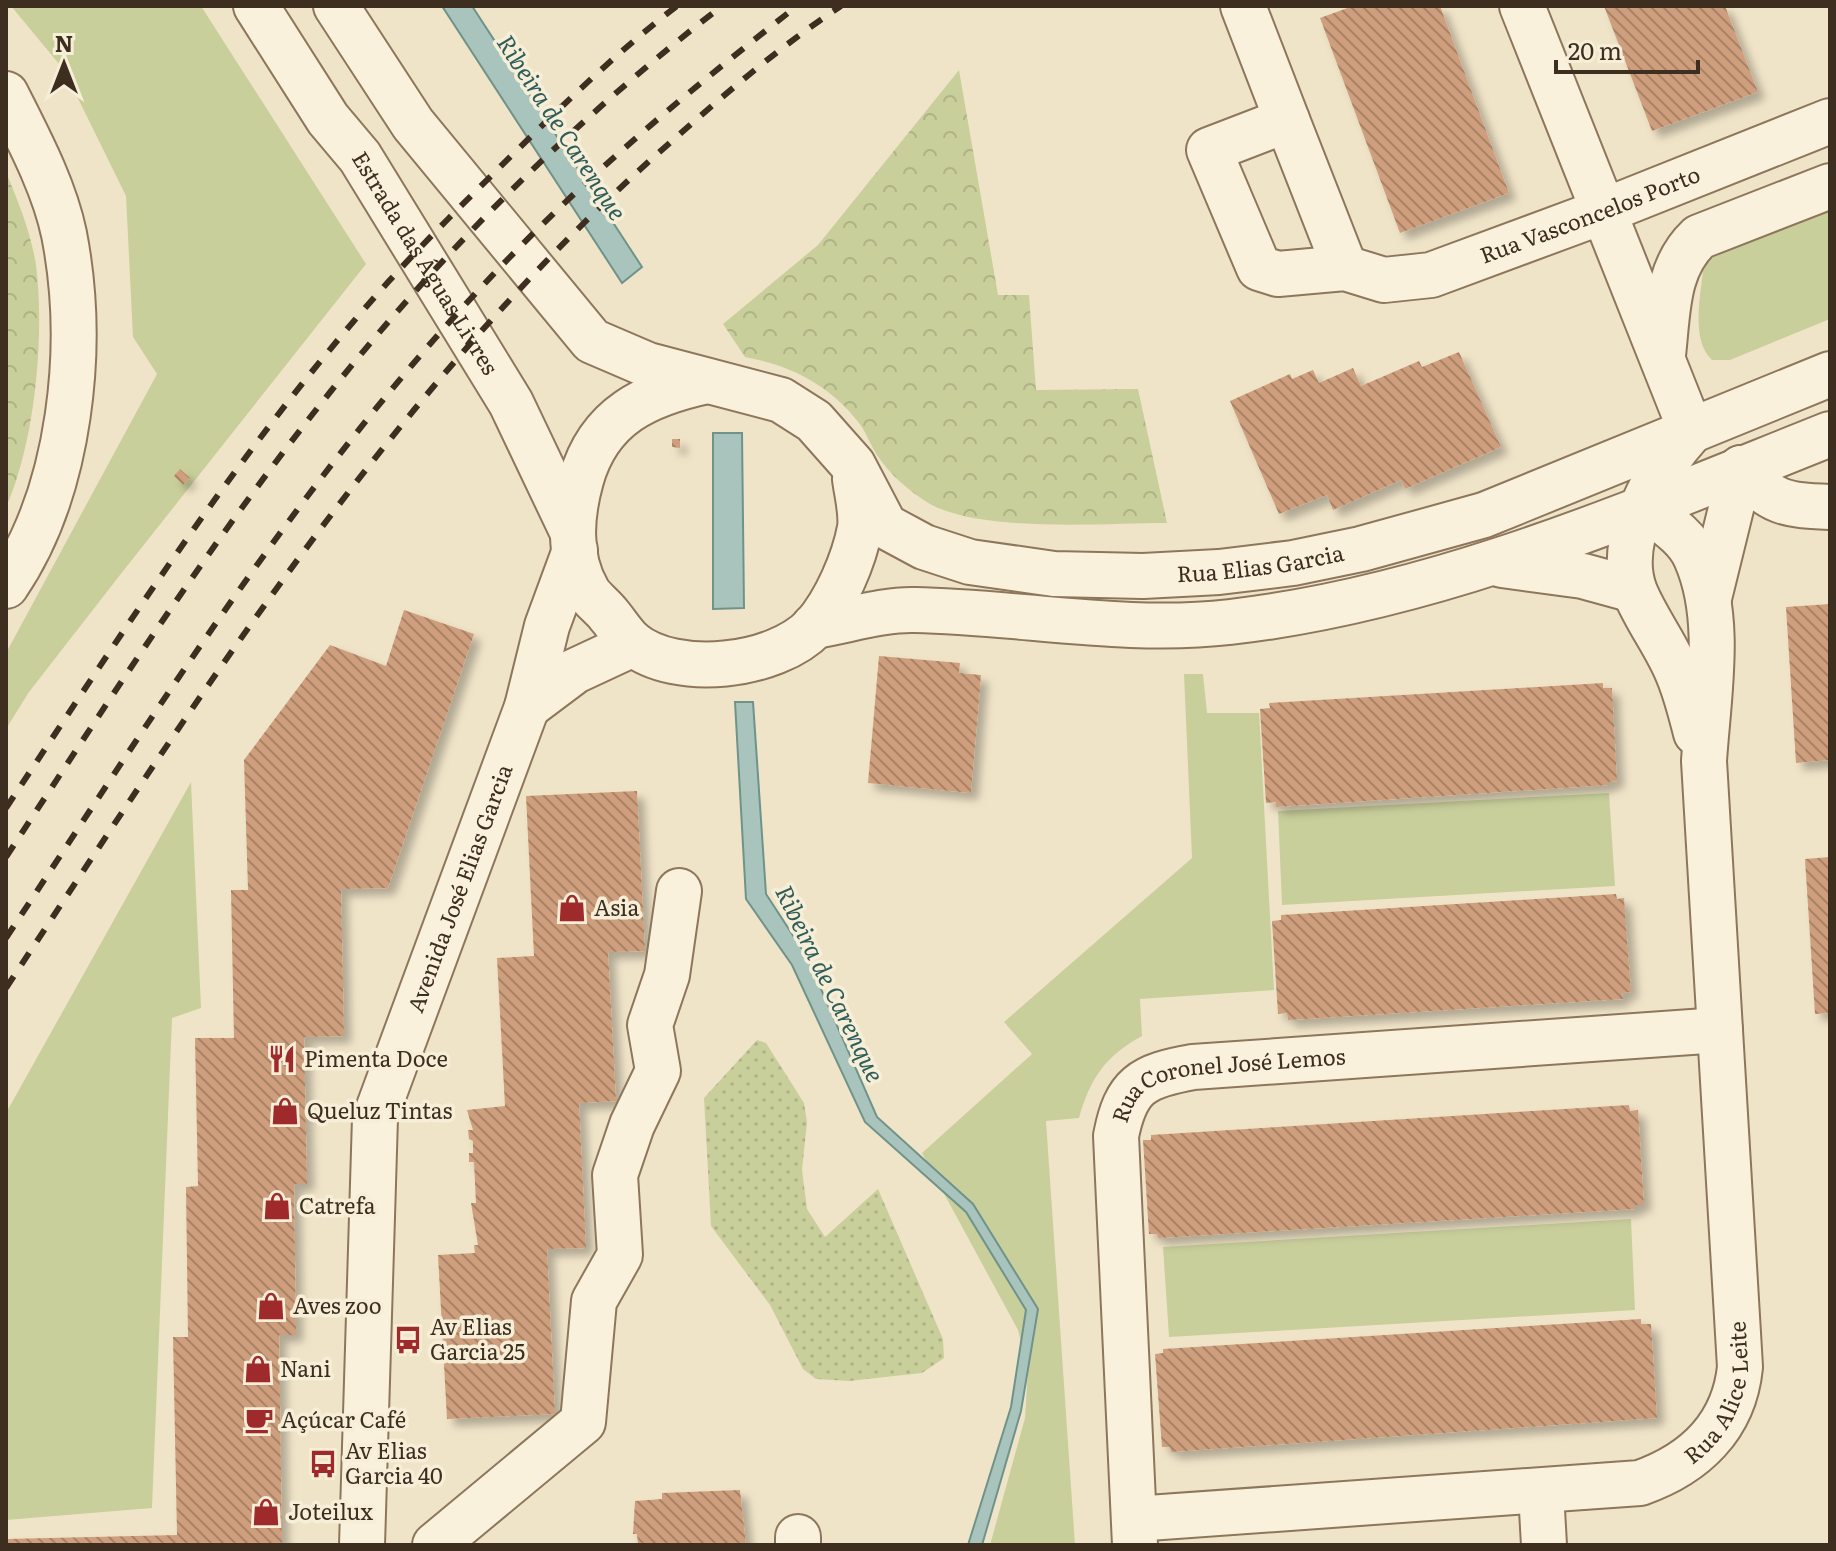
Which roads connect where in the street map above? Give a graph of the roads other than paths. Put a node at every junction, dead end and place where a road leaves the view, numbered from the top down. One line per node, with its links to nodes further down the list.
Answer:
1 (256, 6): 20 (street, Estrada das Águas Livres)
2 (336, 6): 13 (street)
3 (1243, 6): 6 (street)
4 (1522, 6): 9 (street)
5 (6, 94): 22 (street)
6 (1287, 120): 10 (street); 10 (street)
7 (1830, 121): 9 (street, Rua Vasconcelos Porto)
8 (1830, 186): 11 (street)
9 (1604, 211): 10 (street, Rua Vasconcelos Porto); 11 (street)
10 (1345, 268)
11 (1663, 358): 14 (street)
12 (1830, 374): 14 (street, Rua Elias Garcia)
13 (715, 380): 16 (street); 20 (street)
14 (1691, 431): 16 (street, Rua Elias Garcia); 18 (street, Rua Elias Garcia)
15 (1830, 434): 17 (street)
16 (853, 465): 25 (street)
17 (1741, 468): 18 (street); 19 (street); 24 (street, Rua Alice Leite)
18 (1644, 507): 21 (street); 23 (street, Rua Alice Leite); 24 (street, Rua Alice Leite)
19 (1830, 507)
20 (573, 540): 26 (street); 27 (street, Avenida José Elias Garcia)
21 (1496, 564): 23 (street); 25 (street)
22 (6, 586)
23 (1634, 590): 28 (street, Rua Alice Leite)
24 (1709, 602): 28 (street, Rua Alice Leite)
25 (814, 626): 26 (street)
26 (633, 644): 27 (street)
27 (527, 707): 33 (street, Avenida José Elias Garcia)
28 (1704, 761): 30 (street, Rua Alice Leite)
29 (679, 891): 34 (street)
30 (1720, 1030): 31 (street, Rua Alice Leite); 32 (street, Rua Coronel José Lemos)
31 (1541, 1492): 32 (street, Rua Alice Leite); 35 (street)
32 (1135, 1532)
33 (362, 1545)
34 (435, 1545)
35 (1544, 1545)

